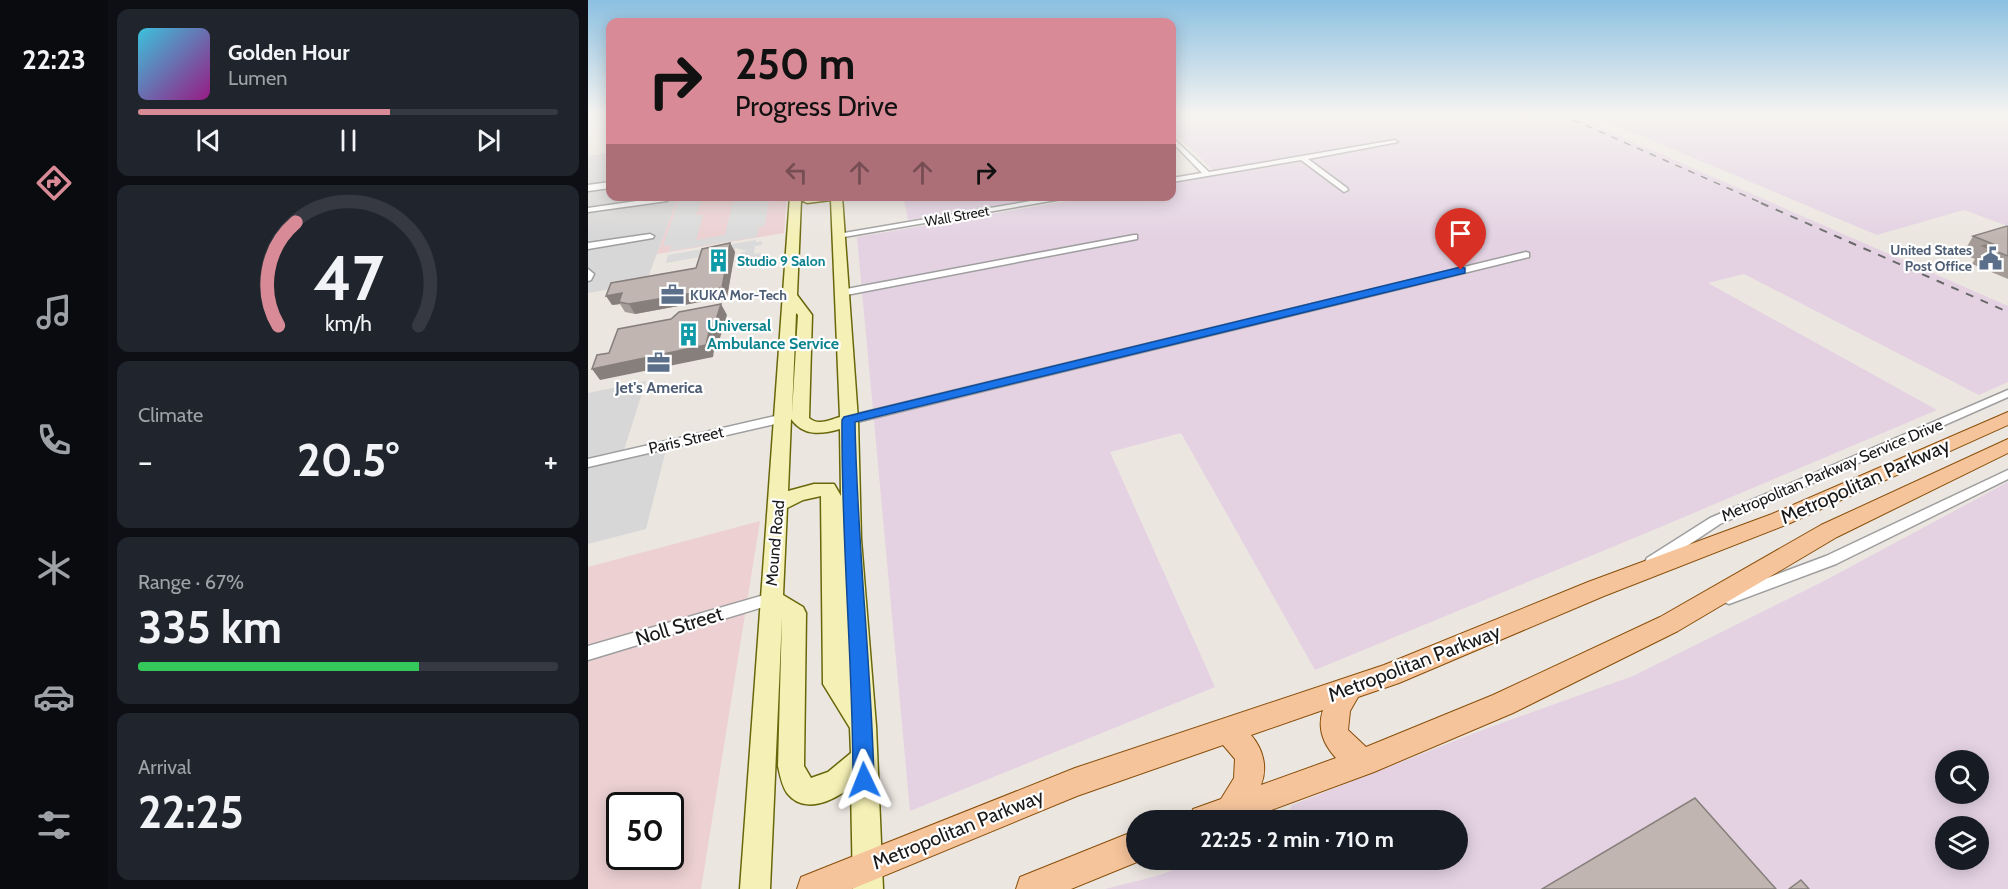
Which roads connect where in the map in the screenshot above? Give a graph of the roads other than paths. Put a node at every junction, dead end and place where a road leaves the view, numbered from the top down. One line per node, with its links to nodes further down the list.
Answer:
1 (1188, 155): 4 (street)
2 (1317, 155): 3 (street)
3 (1302, 158): 4 (street); 8 (street)
4 (1207, 174): 5 (street)
5 (1176, 179)
6 (606, 186): 7 (street)
7 (588, 188)
8 (1344, 190)
9 (650, 201): 13 (street)
10 (796, 201): 22 (main road, Mound Road)
11 (834, 201): 15 (main road)
12 (1046, 201): 15 (street, Wall Street)
13 (588, 210)
14 (650, 236): 17 (street)
15 (838, 236): 21 (main road)
16 (1134, 237): 21 (street)
17 (588, 246)
18 (1526, 255): 26 (street)
19 (588, 272): 20 (street)
20 (588, 278)
21 (841, 293): 26 (main road)
22 (791, 297): 24 (main road, Mound Road); 26 (main road)
23 (2008, 393): 31 (street, Metropolitan Parkway Service Drive)
24 (784, 418): 28 (street, Paris Street); 30 (main road, Mound Road)
25 (2008, 418): 31 (main road, Metropolitan Parkway)
26 (849, 420): 36 (main road)
27 (2008, 445): 33 (main road, Metropolitan Parkway)
28 (588, 463)
29 (2008, 474): 33 (street)
30 (779, 504): 32 (main road, Mound Road); 36 (main road)
31 (1631, 576): 35 (main road, Metropolitan Parkway)
32 (771, 599): 34 (street, Noll Street); 38 (main road); 44 (main road, Mound Road)
33 (1688, 613): 39 (main road, Metropolitan Parkway)
34 (588, 653)
35 (1349, 689): 37 (main road, Metropolitan Parkway); 39 (main road)
36 (863, 726): 38 (main road)
37 (1227, 730): 40 (main road); 43 (main road, Metropolitan Parkway)
38 (863, 759): 43 (main road)
39 (1364, 762): 41 (main road, Metropolitan Parkway)
40 (1222, 810)
41 (1231, 810)
42 (1126, 851): 46 (main road)
43 (868, 877): 45 (main road, Metropolitan Parkway)
44 (755, 889)
45 (813, 889)
46 (1032, 889)

